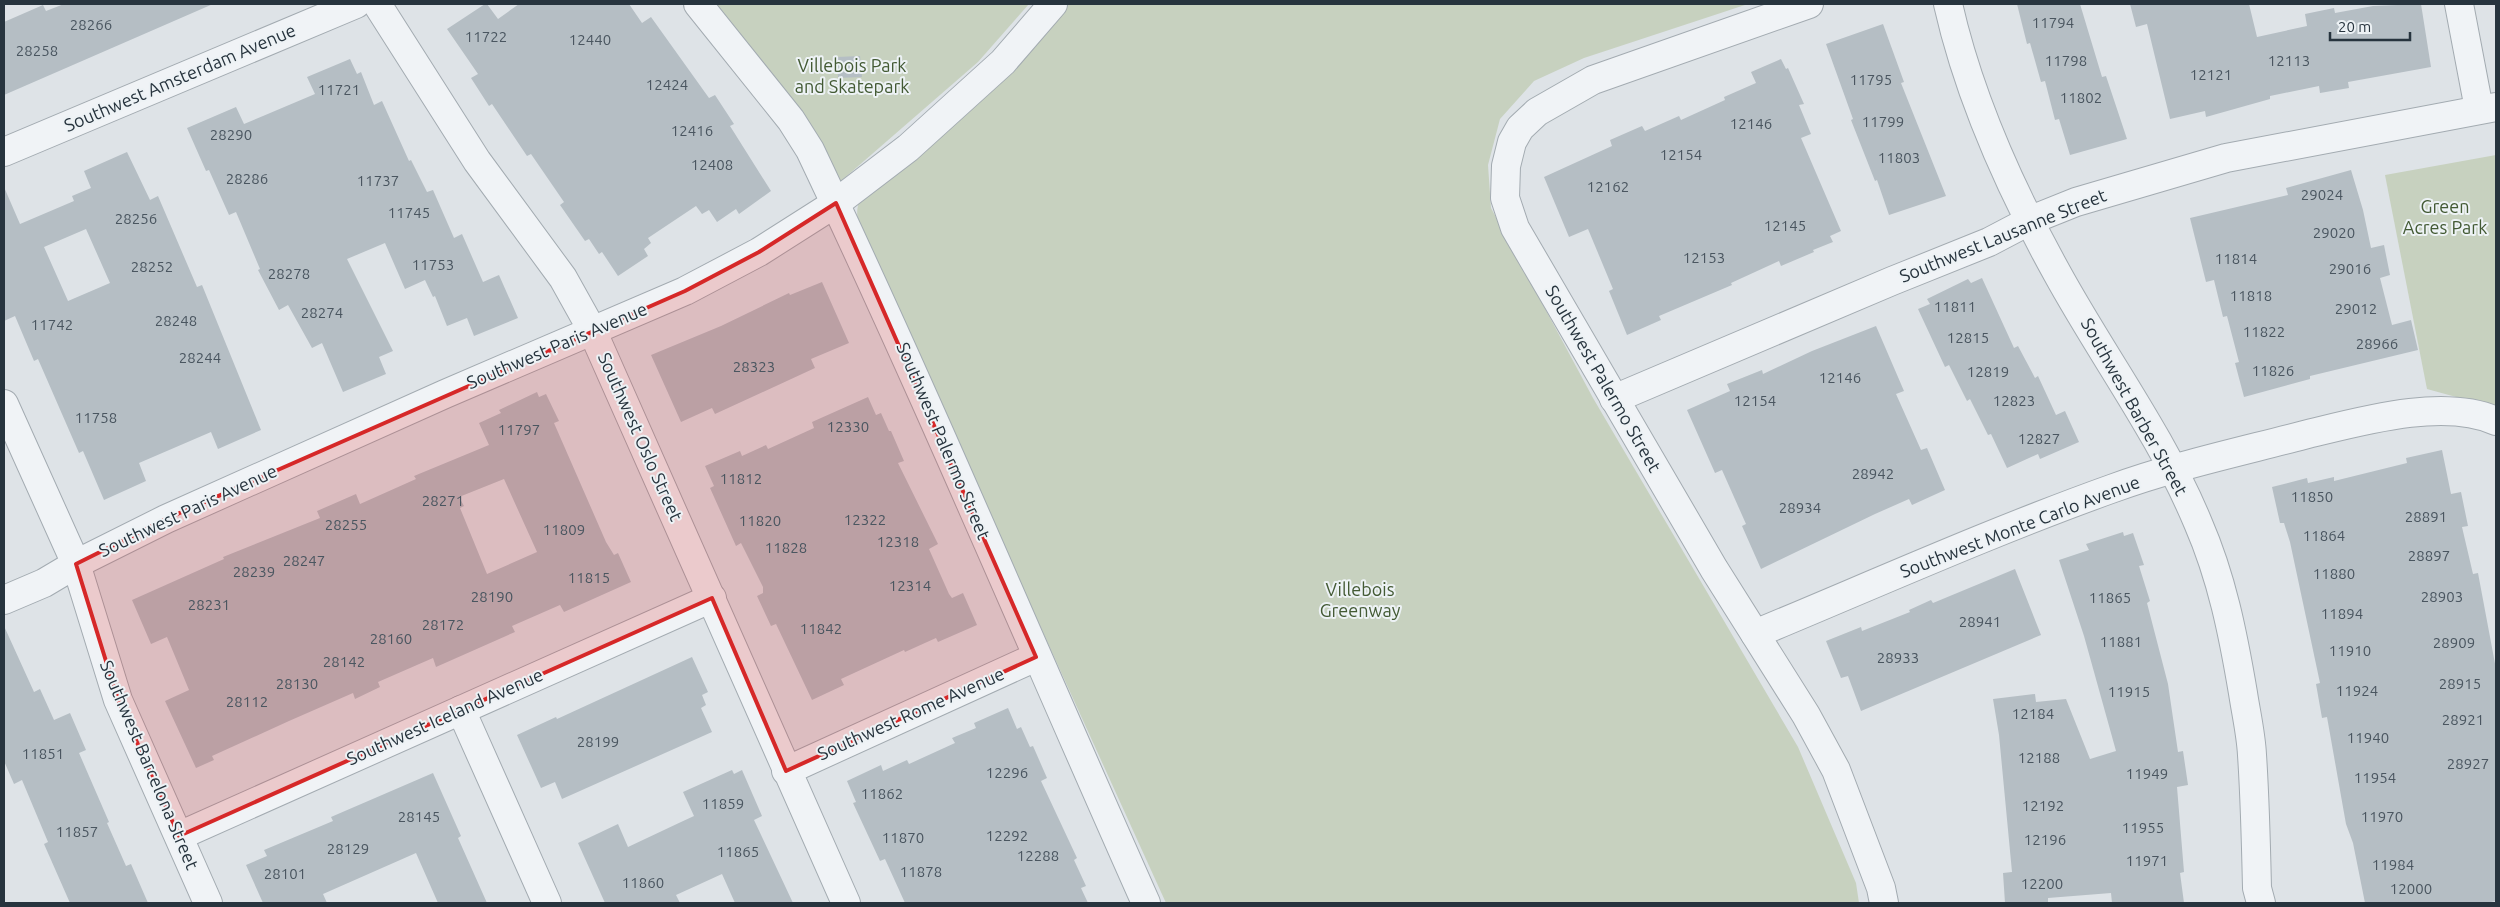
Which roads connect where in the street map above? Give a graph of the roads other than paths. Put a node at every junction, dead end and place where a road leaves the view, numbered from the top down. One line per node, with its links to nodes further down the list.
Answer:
1 (356, 4): 9 (street, Southwest Amsterdam Avenue)
2 (377, 4): 12 (street, Southwest Oslo Street)
3 (698, 4): 10 (street, Southwest Palermo Street)
4 (1053, 4): 10 (street, Southwest Paris Avenue)
5 (1809, 4): 13 (street, Southwest Palermo Street)
6 (1948, 4): 11 (street, Southwest Barber Street)
7 (2459, 4): 8 (street)
8 (2488, 108): 11 (street, Southwest Lausanne Street)
9 (4, 152)
10 (836, 203): 12 (street, Southwest Paris Avenue); 21 (street, Southwest Palermo Street)
11 (2031, 220): 13 (street, Southwest Lausanne Street); 16 (street, Southwest Barber Street)
12 (592, 330): 17 (street, Southwest Paris Avenue); 18 (street, Southwest Oslo Street)
13 (1614, 399): 20 (street, Southwest Palermo Street)
14 (4, 404): 17 (street, Southwest Barcelona Street)
15 (2496, 421): 16 (street, Southwest Monte Carlo Avenue)
16 (2172, 469): 20 (street, Southwest Monte Carlo Avenue); 25 (street, Southwest Barber Street)
17 (76, 564): 19 (street, Southwest Paris Avenue); 24 (street, Southwest Barcelona Street)
18 (712, 598): 22 (street, Southwest Iceland Avenue); 23 (street, Southwest Oslo Street)
19 (4, 600)
20 (1755, 634): 30 (street, Southwest Palermo Street)
21 (1036, 657): 23 (street, Southwest Rome Avenue); 29 (street, Southwest Palermo Street)
22 (461, 710): 24 (street, Southwest Iceland Avenue); 27 (street)
23 (786, 771): 28 (street, Southwest Oslo Street)
24 (179, 836): 26 (street, Southwest Barcelona Street)
25 (2256, 898)
26 (208, 903)
27 (547, 903)
28 (846, 903)
29 (1146, 903)
30 (1884, 903)

